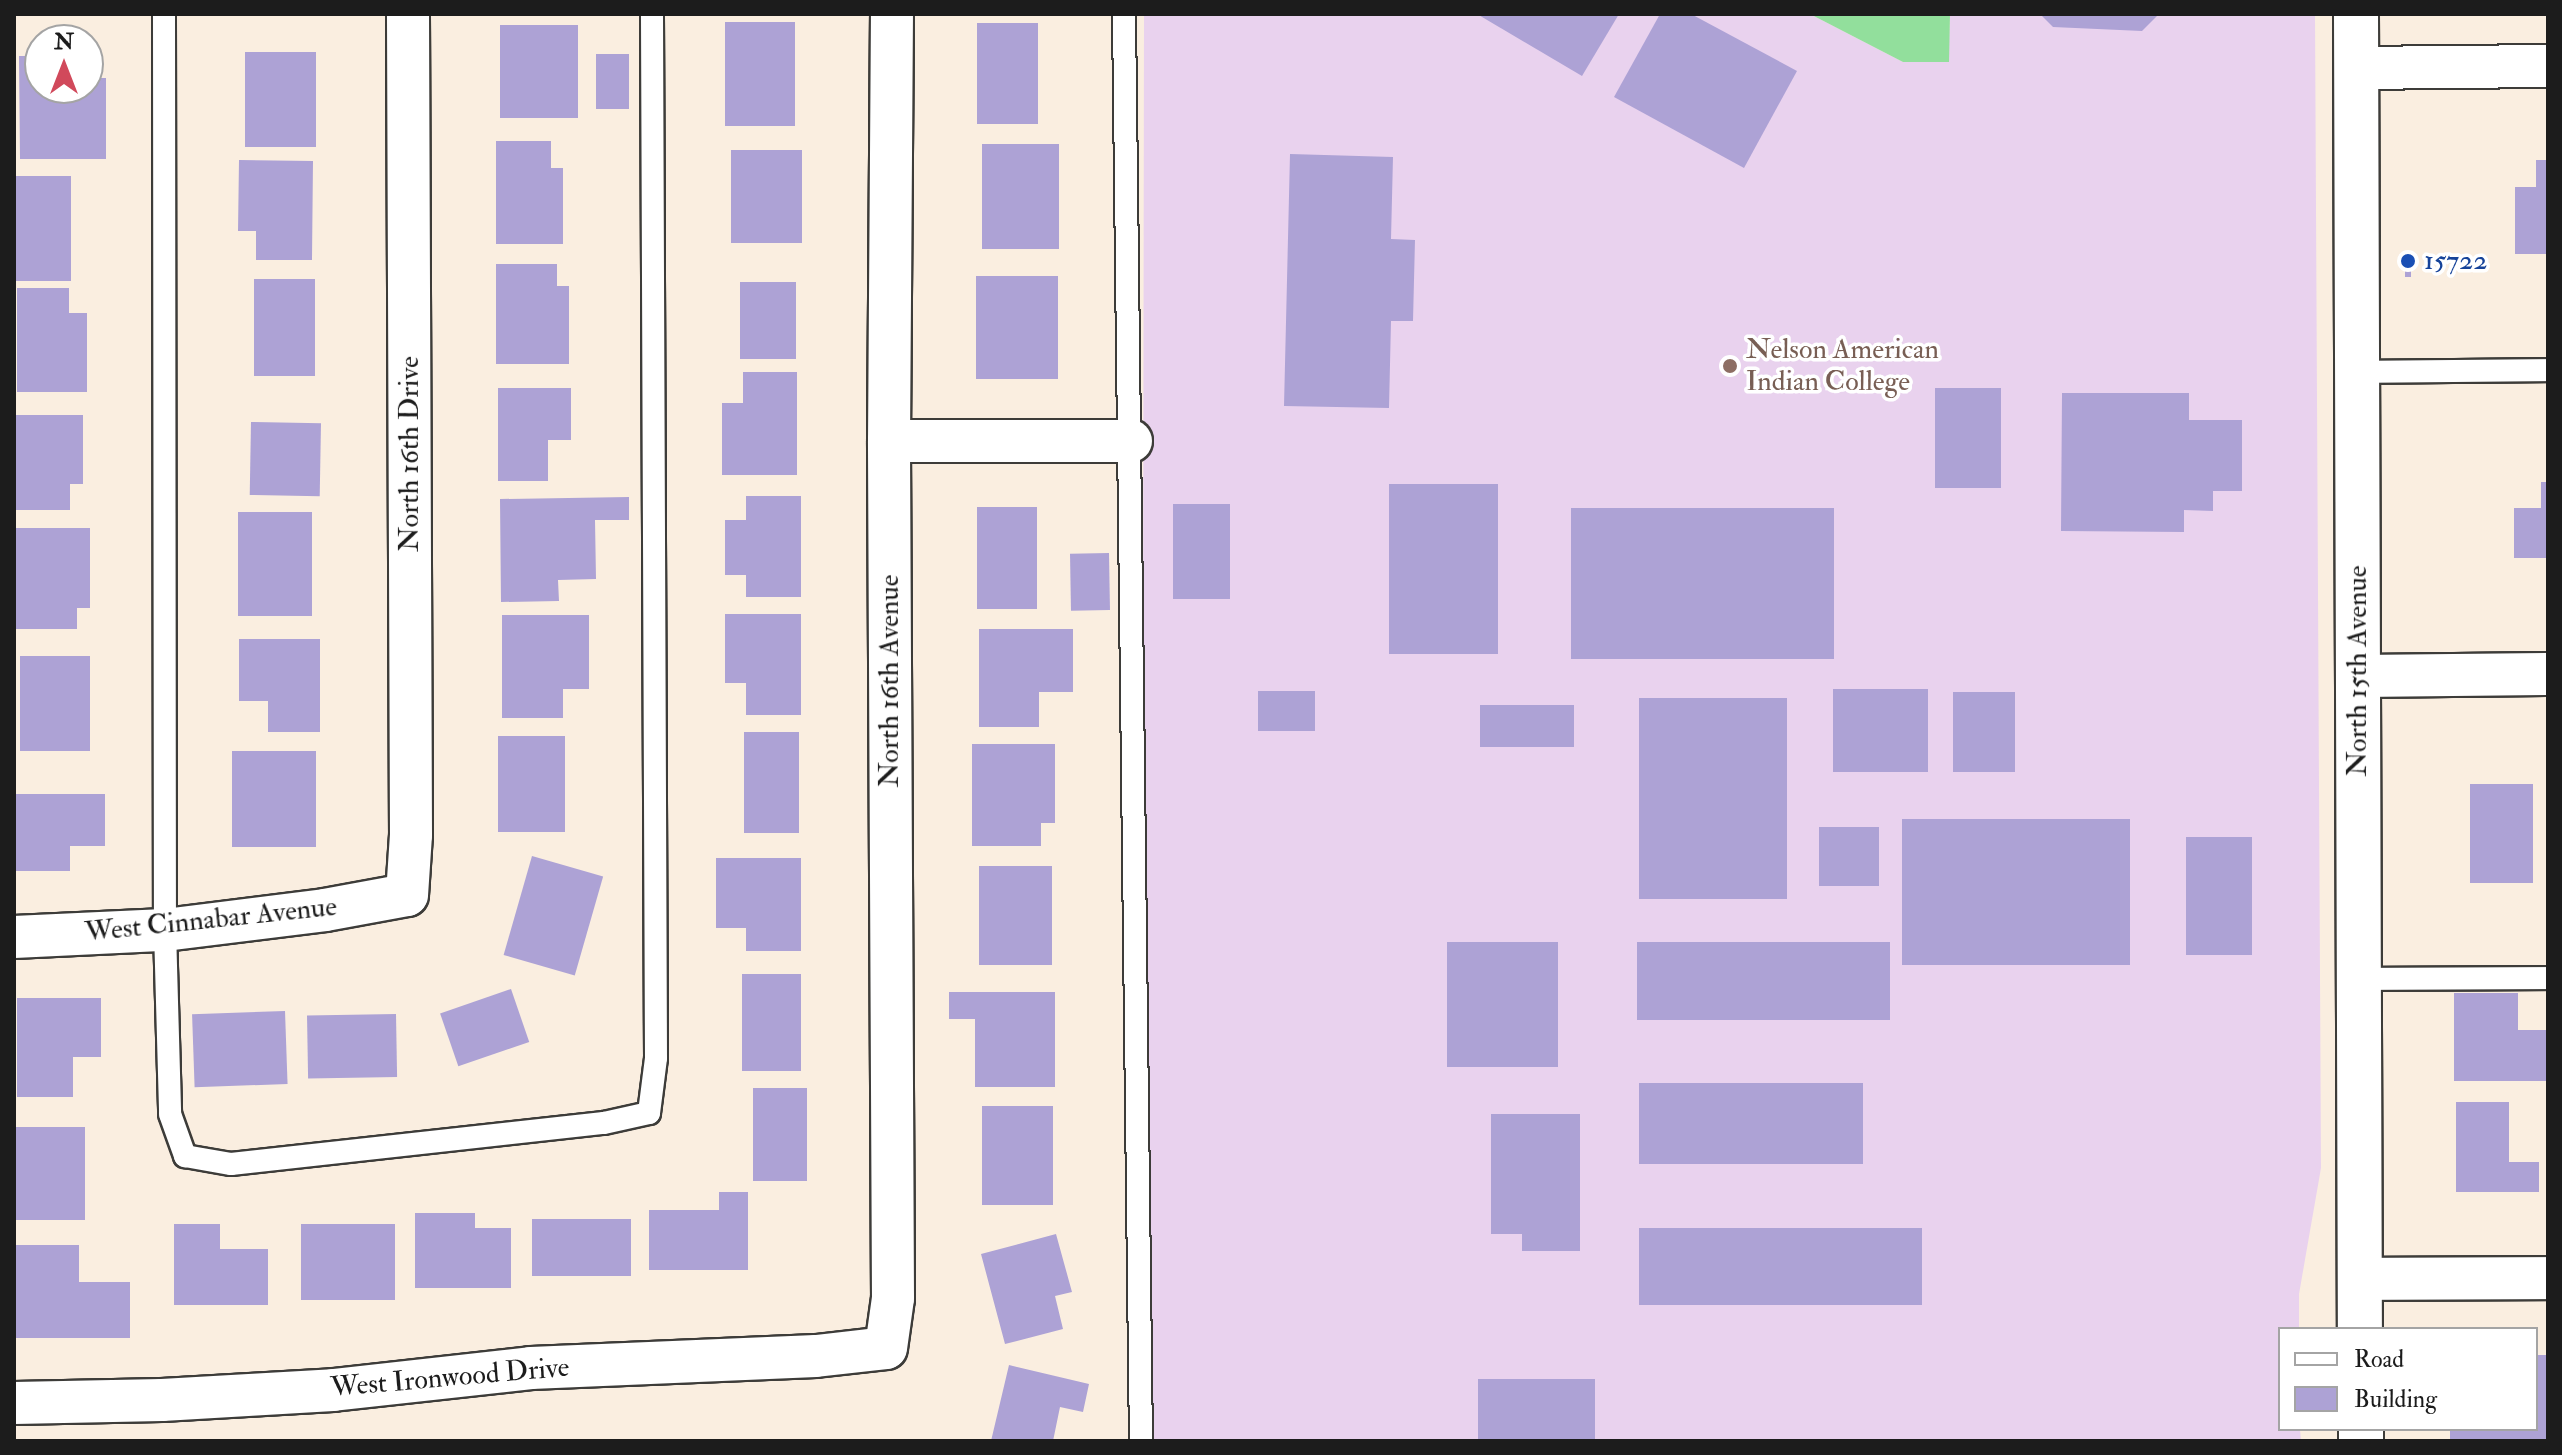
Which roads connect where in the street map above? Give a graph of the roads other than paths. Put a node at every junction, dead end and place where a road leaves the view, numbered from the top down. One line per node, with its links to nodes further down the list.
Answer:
1 (164, 14): 16 (lane)
2 (408, 14): 15 (street, North 16th Drive)
3 (652, 14): 16 (lane)
4 (892, 14): 11 (street, North 16th Avenue)
5 (1124, 14): 12 (lane)
6 (2356, 14): 8 (street, North 15th Avenue)
7 (2548, 66): 8 (street)
8 (2356, 68): 10 (street, North 15th Avenue)
9 (2548, 370): 10 (lane)
10 (2359, 372): 14 (street, North 15th Avenue)
11 (889, 441): 12 (street); 23 (street, North 16th Avenue)
12 (1131, 441): 25 (lane)
13 (2548, 674): 14 (street)
14 (2358, 676): 19 (street, North 15th Avenue)
15 (407, 895): 16 (street, West Cinnabar Avenue)
16 (165, 930): 17 (street, West Cinnabar Avenue)
17 (14, 937)
18 (2548, 978): 19 (lane)
19 (2358, 979): 21 (street, North 15th Avenue)
20 (2548, 1278): 21 (street)
21 (2360, 1279): 22 (street, North 15th Avenue)
22 (2360, 1327)
23 (886, 1348): 24 (street, West Ironwood Drive)
24 (14, 1403)
25 (1141, 1441)

